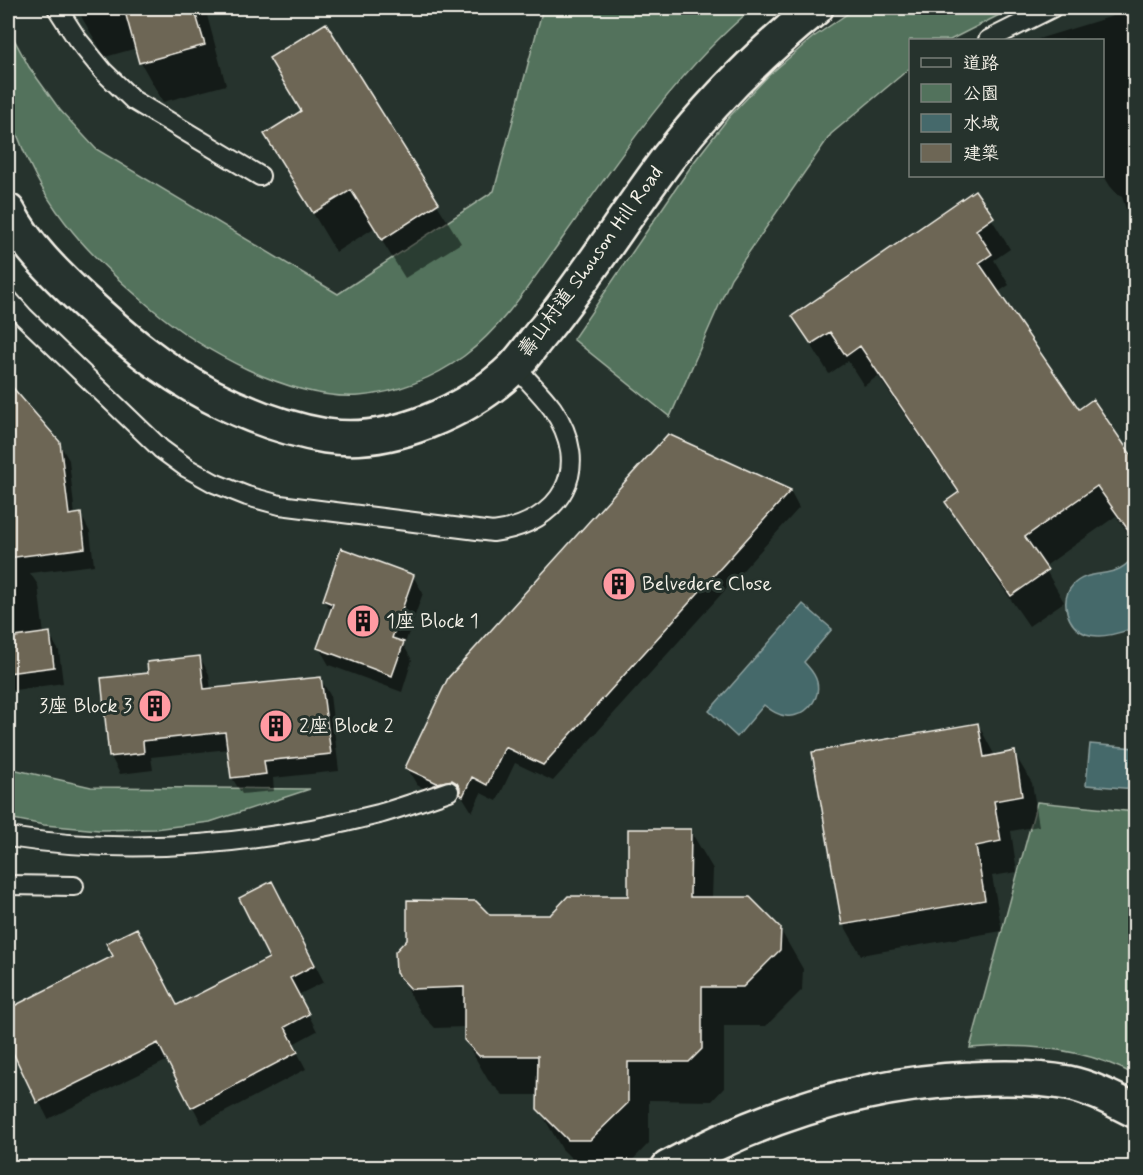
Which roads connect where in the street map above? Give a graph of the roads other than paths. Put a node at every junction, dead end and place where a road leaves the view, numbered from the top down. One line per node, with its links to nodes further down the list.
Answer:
1 (57, 8): 5 (lane)
2 (816, 8): 8 (street, 壽山村道 Shouson Hill Road)
3 (1052, 8): 4 (lane)
4 (990, 39)
5 (260, 176)
6 (8, 211): 8 (street, 壽山村道 Shouson Hill Road)
7 (8, 299): 8 (lane)
8 (514, 366)
9 (449, 791): 10 (lane)
10 (8, 837)
11 (8, 885): 12 (lane)
12 (74, 886)
13 (1136, 1111): 14 (street)
14 (668, 1167)

